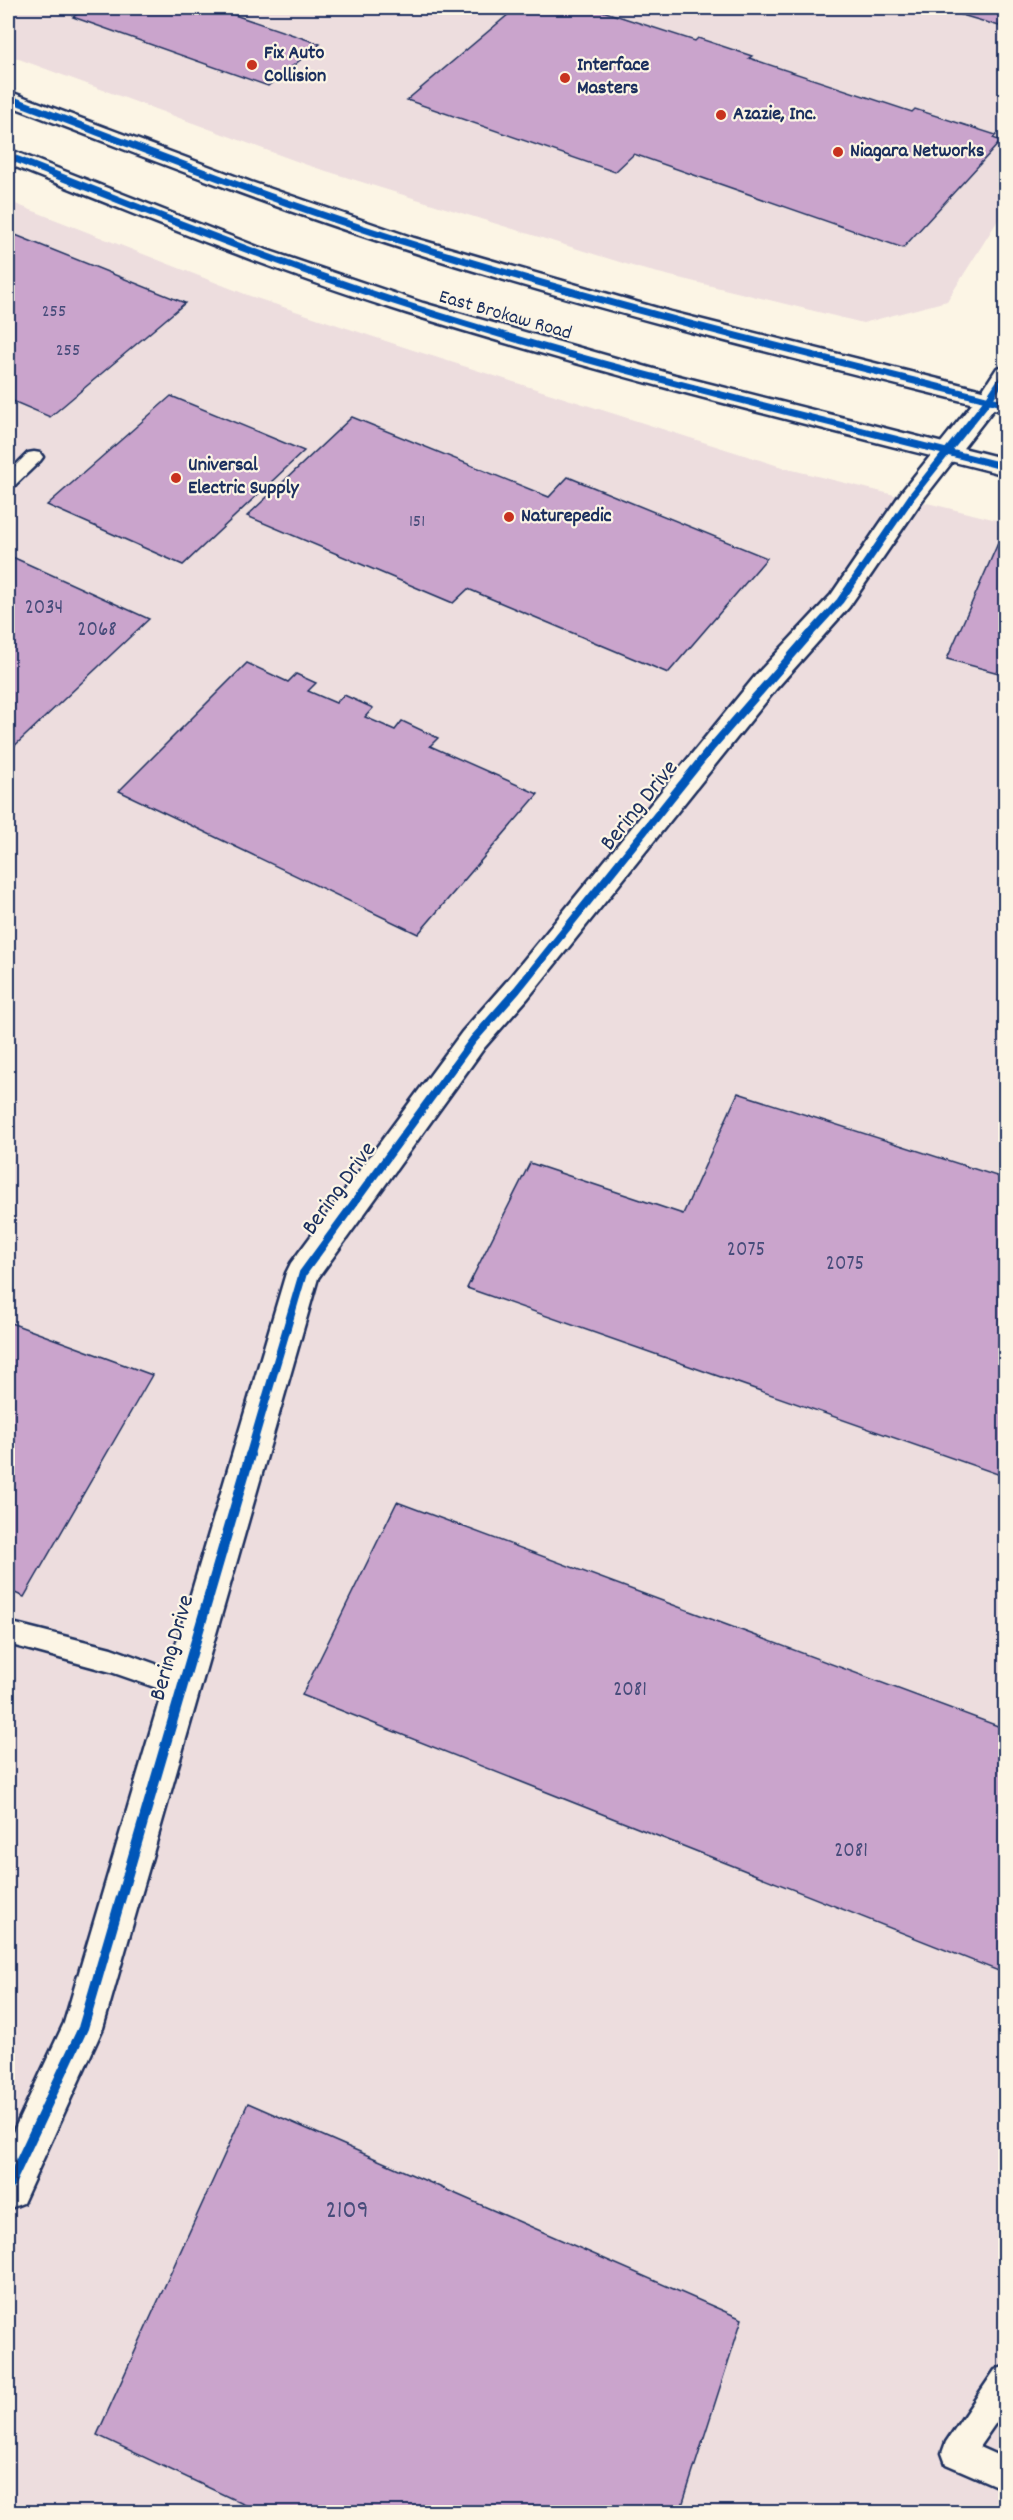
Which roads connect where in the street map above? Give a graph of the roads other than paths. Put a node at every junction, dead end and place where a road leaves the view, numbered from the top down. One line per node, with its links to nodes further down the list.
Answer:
1 (8, 98): 4 (main road, East Brokaw Road)
2 (8, 156): 5 (main road, East Brokaw Road)
3 (1005, 373): 4 (main road, Bering Drive)
4 (997, 402): 5 (main road, Bering Drive)
5 (949, 452): 7 (main road, East Brokaw Road); 10 (main road, Bering Drive)
6 (34, 457): 8 (lane)
7 (1005, 467)
8 (8, 482)
9 (8, 1633): 10 (lane)
10 (183, 1685): 11 (main road, Bering Drive)
11 (8, 2188)
12 (1005, 2381): 13 (lane)
13 (1005, 2475)

